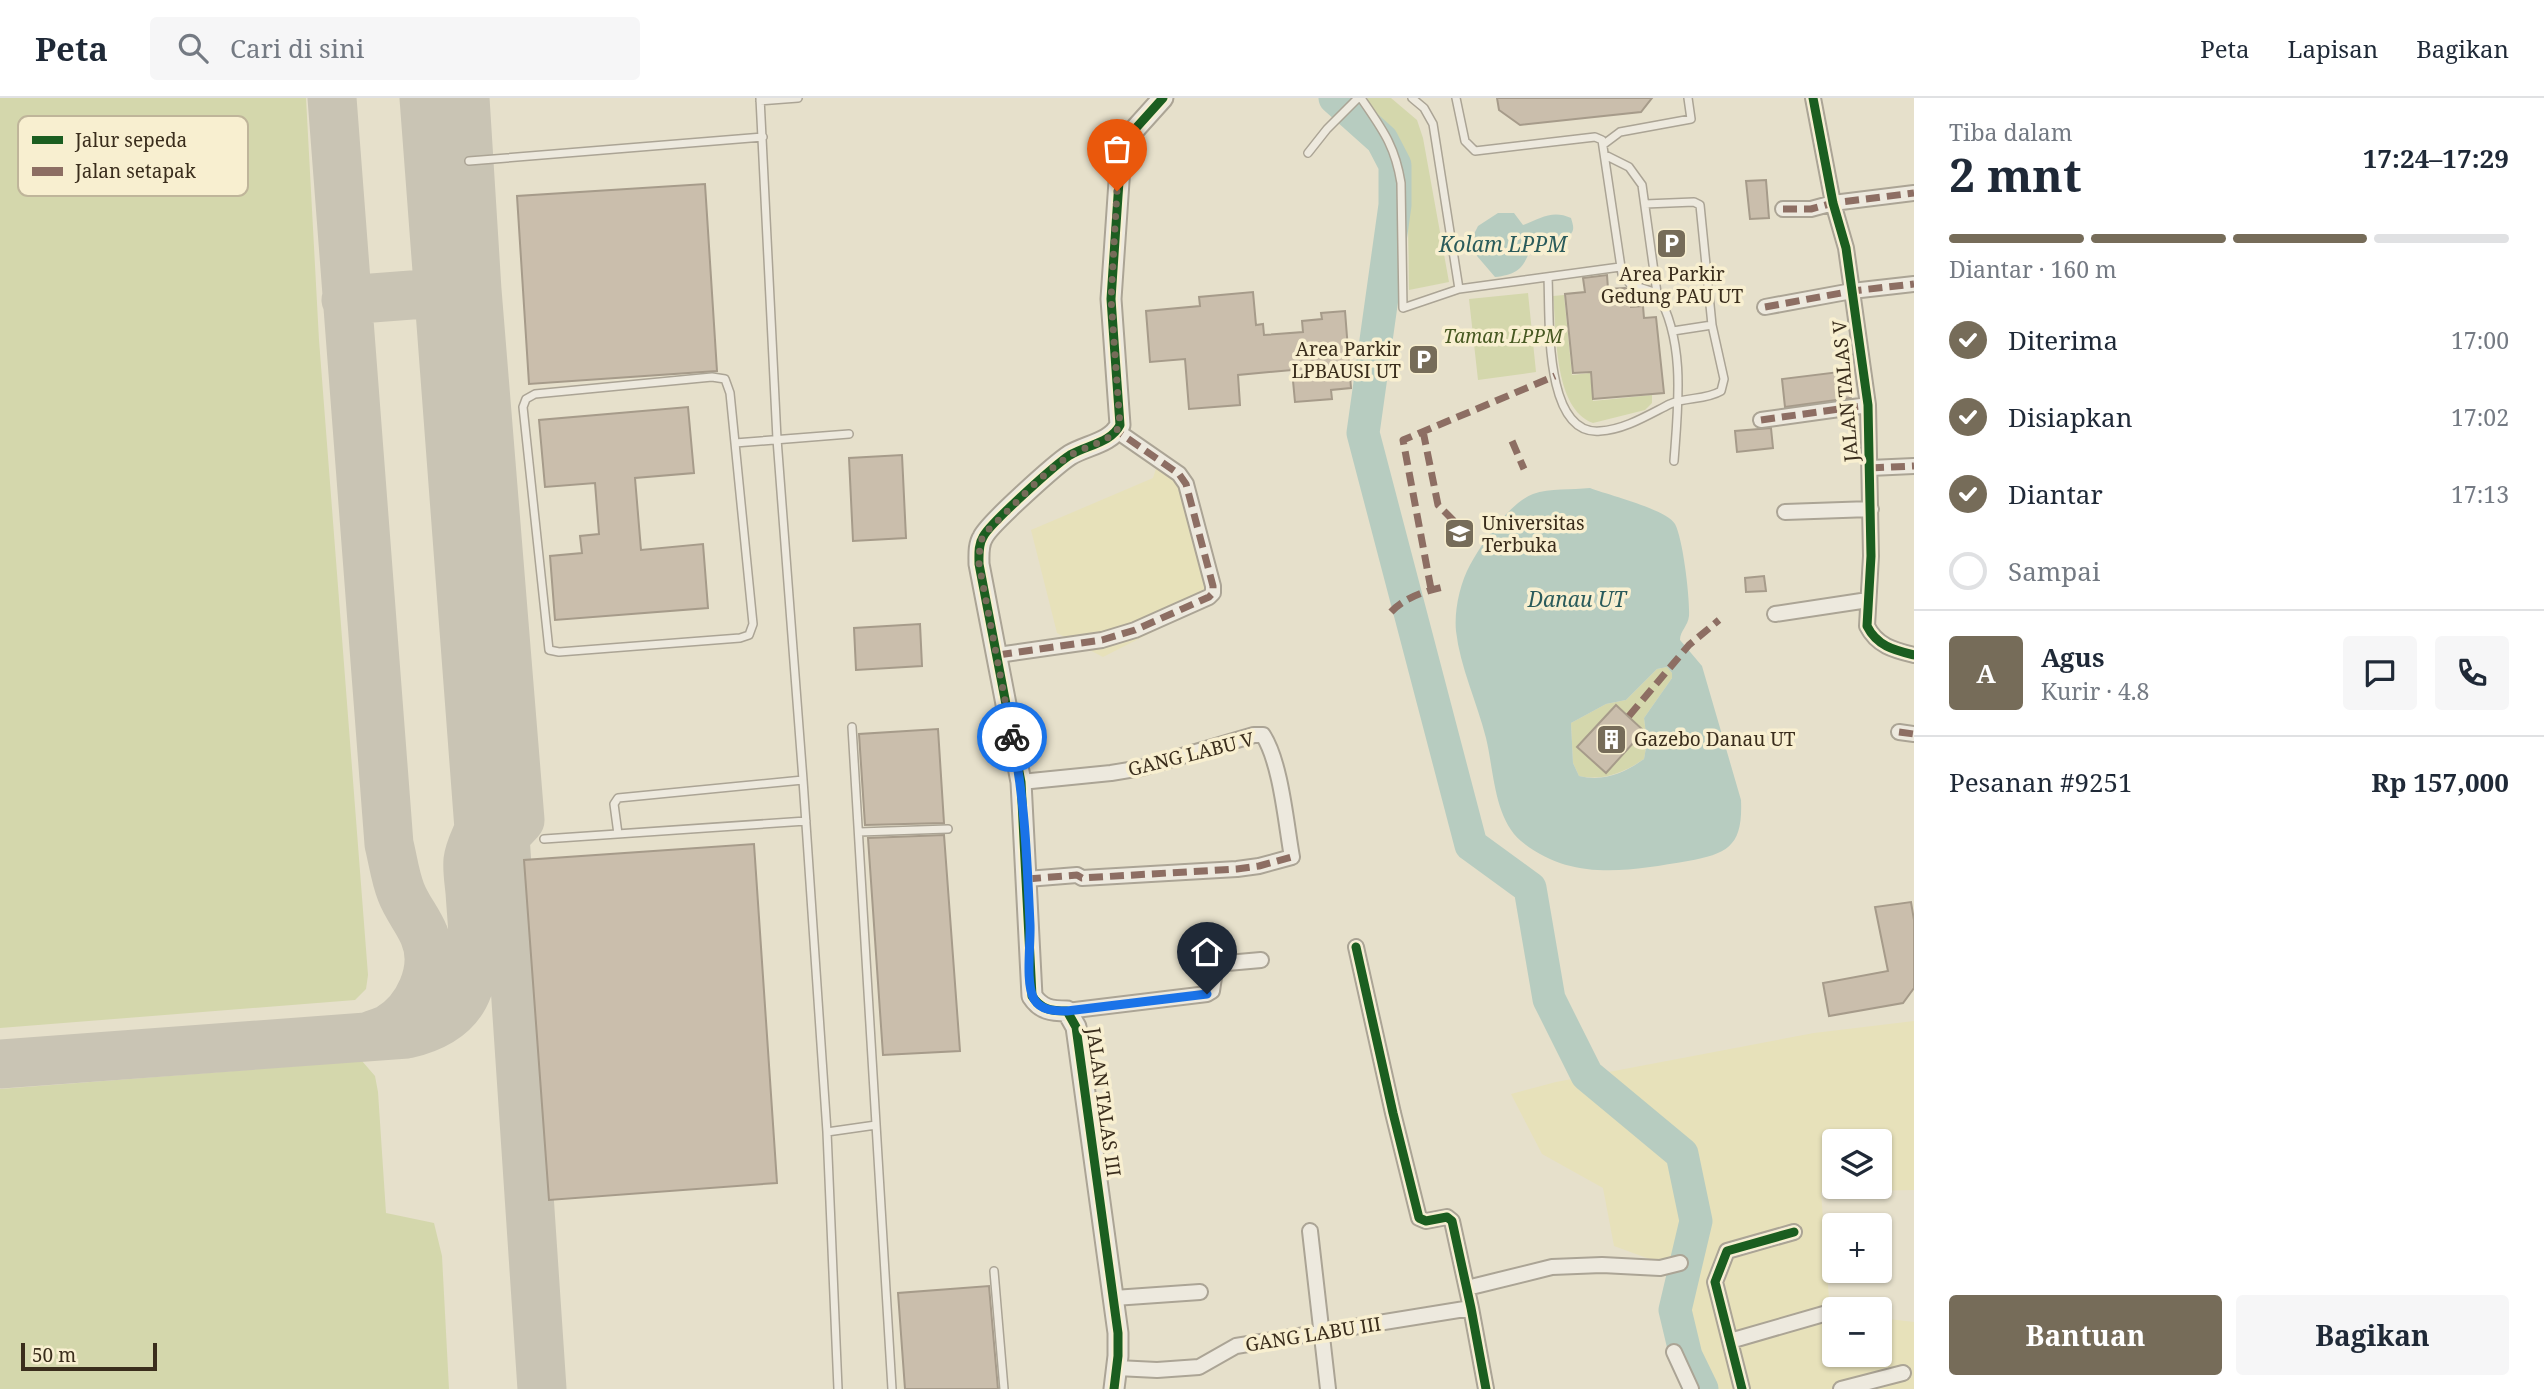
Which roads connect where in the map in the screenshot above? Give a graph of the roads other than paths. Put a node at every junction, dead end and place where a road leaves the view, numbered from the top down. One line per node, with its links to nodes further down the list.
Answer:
1 (799, 98): 8 (lane)
2 (1164, 98): 30 (street)
3 (1360, 98): 11 (lane); 21 (lane)
4 (1412, 98): 21 (lane)
5 (1456, 98): 10 (lane)
6 (1688, 98): 10 (lane)
7 (1812, 98): 15 (street, JALAN TALAS V)
8 (760, 99): 9 (lane)
9 (762, 137): 13 (lane); 32 (lane)
10 (1604, 144): 12 (lane)
11 (1308, 153)
12 (1605, 155): 16 (lane); 18 (lane)
13 (469, 161)
14 (1914, 193): 15 (street)
15 (1833, 203): 17 (street); 22 (street, JALAN TALAS V)
16 (1645, 204): 23 (lane); 25 (lane)
17 (1783, 209)
18 (1620, 267): 19 (lane); 23 (lane)
19 (1548, 278): 21 (lane); 27 (lane)
20 (1914, 284): 22 (street)
21 (1459, 289)
22 (1852, 291): 24 (street); 28 (street, JALAN TALAS V)
23 (1657, 293): 26 (lane)
24 (1765, 307)
25 (1712, 325): 26 (lane); 27 (lane)
26 (1673, 331): 27 (lane)
27 (1678, 400): 34 (lane)
28 (1868, 405): 29 (street); 36 (street, JALAN TALAS V)
29 (1761, 419)
30 (1117, 431): 42 (street, JALAN TALAS III); 42 (street)
31 (849, 434): 32 (lane)
32 (777, 439): 33 (lane); 44 (lane)
33 (735, 443): 33 (lane)
34 (1674, 461)
35 (1914, 466): 36 (street)
36 (1870, 468): 37 (street, JALAN TALAS V)
37 (1871, 509): 38 (street); 39 (street, JALAN TALAS V)
38 (1786, 512)
39 (1867, 600): 40 (street); 41 (street, JALAN TALAS V)
40 (1775, 614)
41 (1914, 655)
42 (998, 656): 45 (street, JALAN TALAS III)
43 (852, 727): 48 (lane)
44 (803, 780): 46 (lane); 49 (lane)
45 (1021, 782): 51 (street, JALAN TALAS III); 51 (street, GANG LABU V)
46 (806, 821): 49 (lane); 56 (lane)
47 (948, 829): 48 (lane)
48 (859, 832): 55 (lane)
49 (618, 834): 50 (lane)
50 (544, 839)
51 (1027, 879): 54 (street, JALAN TALAS III)
52 (1356, 947): 61 (street)
53 (1261, 960): 54 (street)
54 (1067, 1011): 63 (street, JALAN TALAS III)
55 (876, 1125): 56 (lane); 72 (lane)
56 (827, 1132): 71 (lane)
57 (1310, 1231): 66 (street)
58 (1794, 1232): 67 (street)
59 (1680, 1264): 61 (street)
60 (994, 1271): 73 (lane)
61 (1467, 1288): 64 (street)
62 (1199, 1293): 63 (street)
63 (1114, 1298): 69 (street, JALAN TALAS III)
64 (1471, 1308): 66 (street, GANG LABU III); 76 (street)
65 (1822, 1314): 67 (street)
66 (1321, 1333): 69 (street, GANG LABU III); 75 (street)
67 (1730, 1341): 78 (street)
68 (1674, 1352): 77 (street)
69 (1117, 1368): 74 (street, JALAN TALAS III)
70 (1903, 1373): 79 (street)
71 (838, 1389)
72 (892, 1389)
73 (1004, 1389)
74 (1114, 1389)
75 (1328, 1389)
76 (1486, 1389)
77 (1691, 1389)
78 (1742, 1389)
79 (1841, 1389)

